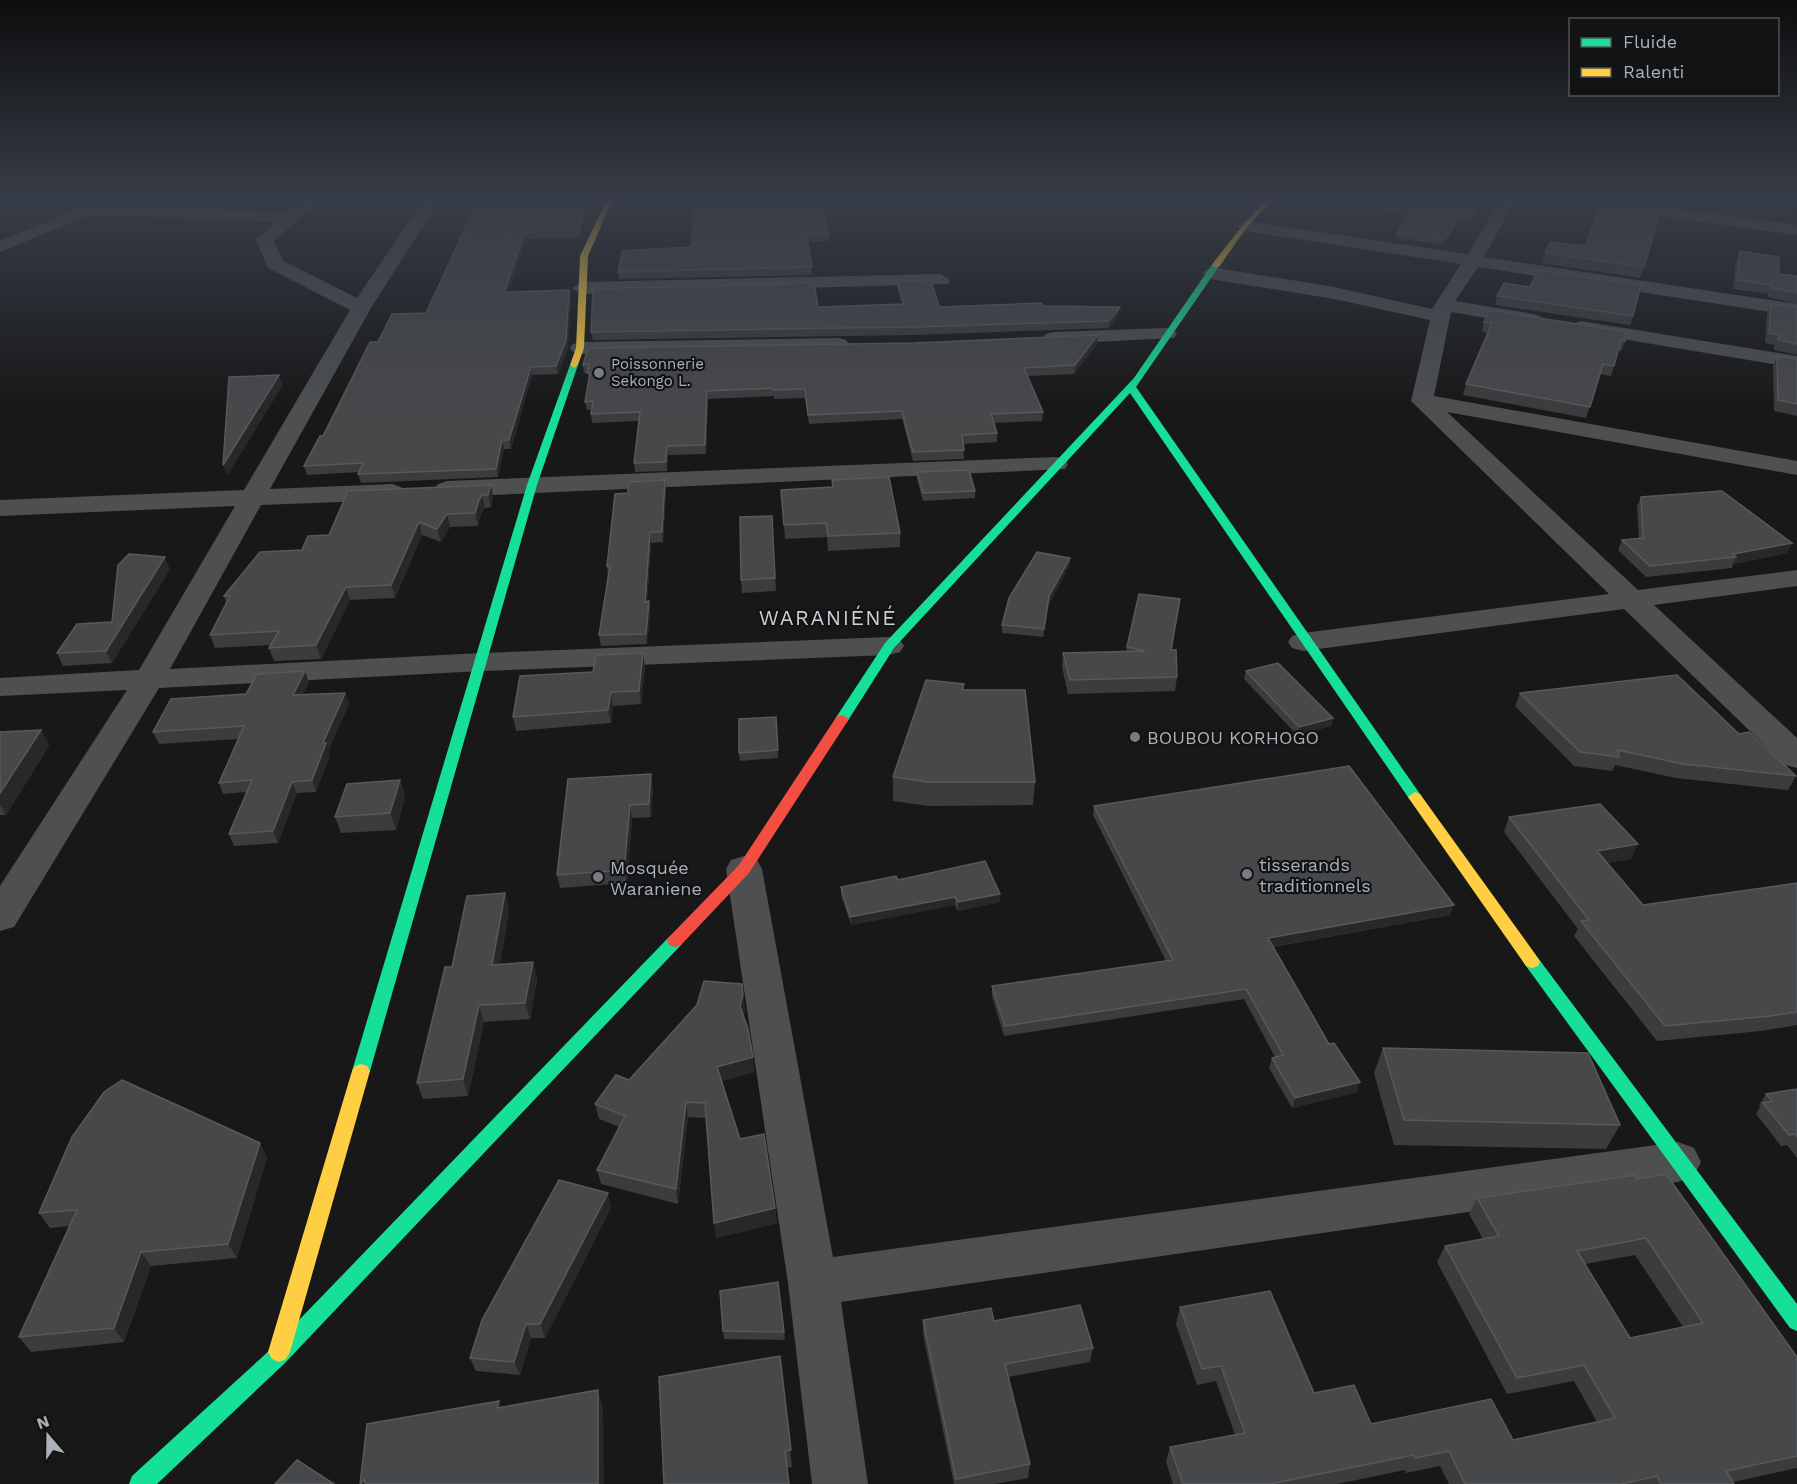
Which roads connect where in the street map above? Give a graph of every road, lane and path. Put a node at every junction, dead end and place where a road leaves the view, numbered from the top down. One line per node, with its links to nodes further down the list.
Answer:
1 (283, 268): 10 (street)
2 (387, 268): 10 (street)
3 (583, 268): 9 (street)
4 (1214, 268): 7 (street)
5 (1469, 268): 12 (street)
6 (1527, 268): 11 (street)
7 (1211, 273): 12 (street); 13 (street)
8 (941, 280): 9 (street)
9 (582, 288): 16 (street)
10 (361, 308): 23 (street)
11 (1797, 310)
12 (1441, 311): 17 (street); 19 (street)
13 (1167, 334): 14 (street); 18 (street)
14 (1029, 339)
15 (855, 344): 16 (street)
16 (580, 348): 22 (street)
17 (1797, 362)
18 (1131, 387): 20 (street); 27 (street)
19 (1422, 401): 21 (street); 26 (street)
20 (1056, 464): 22 (street); 28 (street)
21 (1797, 468)
22 (532, 485): 23 (street); 29 (street)
23 (253, 499): 24 (street); 30 (street)
24 (0, 508)
25 (1797, 578): 26 (street)
26 (1626, 598): 27 (street); 32 (street)
27 (1303, 642): 35 (street)
28 (889, 646): 29 (street); 33 (street)
29 (482, 662): 30 (street); 38 (street)
30 (148, 681): 31 (street); 34 (street)
31 (0, 687)
32 (1797, 757)
33 (744, 869): 36 (street); 38 (street)
34 (0, 917)
35 (1678, 1162): 36 (street); 37 (street)
36 (813, 1283): 40 (street)
37 (1797, 1321)
38 (278, 1356): 39 (street)
39 (140, 1484)
40 (840, 1484)

